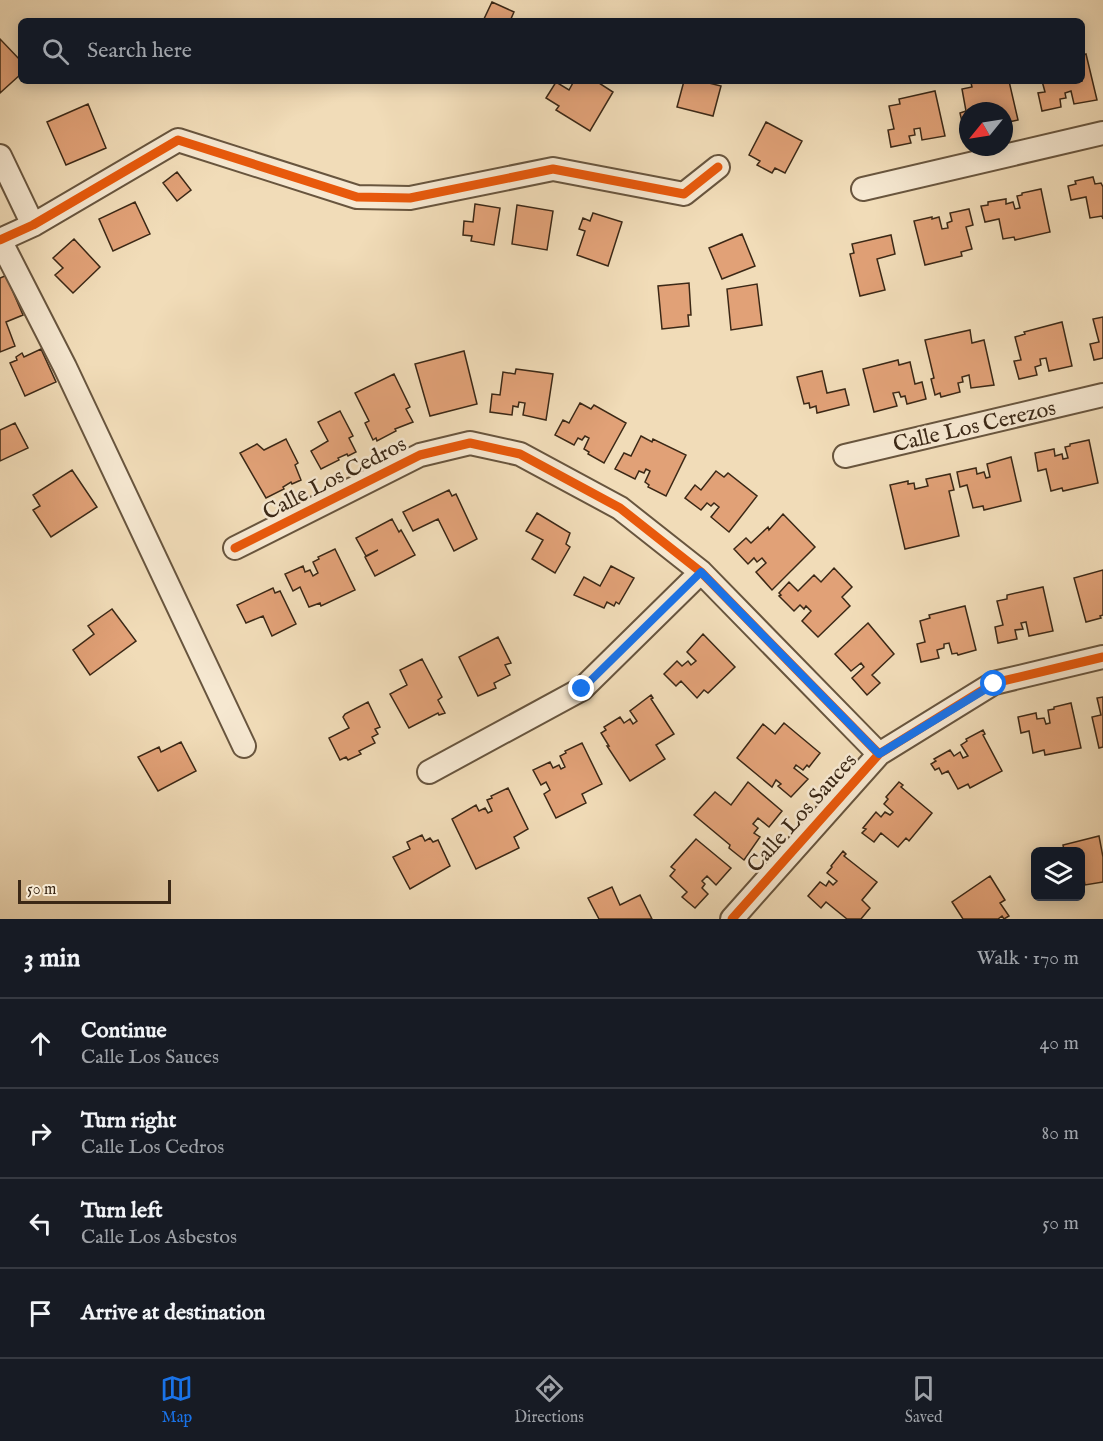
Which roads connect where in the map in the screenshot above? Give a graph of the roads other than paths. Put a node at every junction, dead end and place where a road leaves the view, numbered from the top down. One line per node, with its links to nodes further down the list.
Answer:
1 (1103, 133): 4 (street)
2 (0, 156): 5 (street)
3 (718, 166): 5 (street)
4 (863, 189)
5 (33, 225): 6 (street)
6 (0, 240): 12 (street)
7 (1103, 395): 8 (street, Calle Los Cerezos)
8 (845, 456)
9 (235, 548): 10 (street, Calle Los Cedros)
10 (701, 572): 13 (street, Calle Los Cedros); 14 (street)
11 (1103, 657): 13 (street, Calle Los Sauces)
12 (244, 746)
13 (879, 754): 15 (street, Calle Los Sauces)
14 (429, 772)
15 (732, 919)

